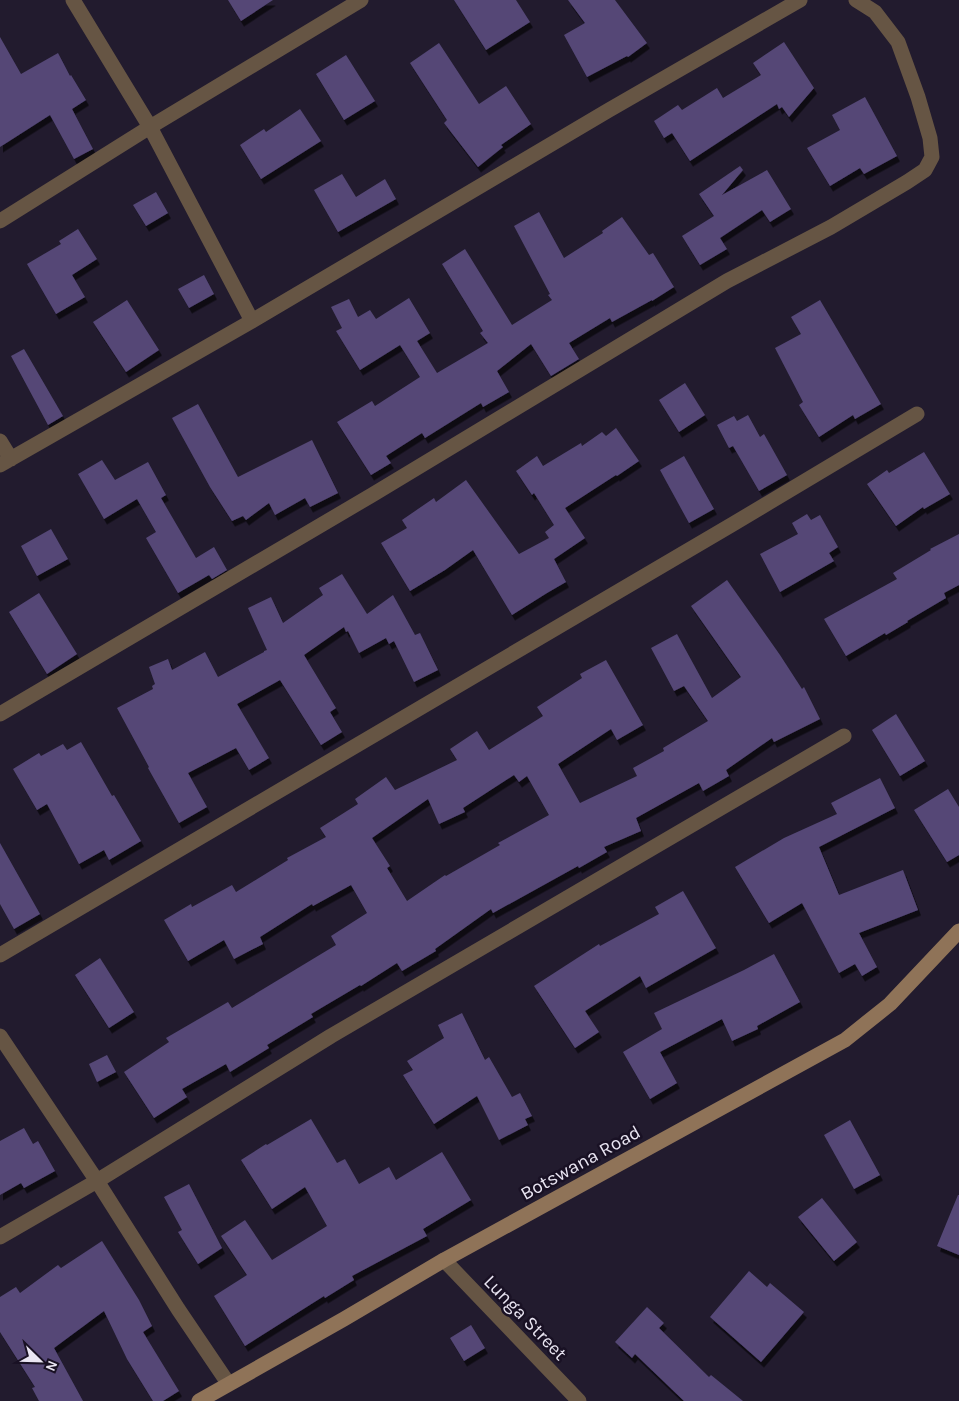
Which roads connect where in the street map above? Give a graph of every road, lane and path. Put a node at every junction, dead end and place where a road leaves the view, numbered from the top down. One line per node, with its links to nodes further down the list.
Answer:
1 (73, 0): 5 (street)
2 (361, 0): 5 (street)
3 (800, 0): 7 (street)
4 (856, 0): 11 (street)
5 (150, 127): 6 (street); 7 (street)
6 (0, 221)
7 (252, 321): 10 (street)
8 (917, 414): 14 (street)
9 (0, 441): 10 (street)
10 (6, 462)
11 (0, 714)
12 (844, 736): 16 (street)
13 (959, 931): 18 (street, Botswana Road)
14 (0, 956)
15 (0, 1036): 16 (street)
16 (97, 1181): 17 (street); 19 (street)
17 (0, 1237)
18 (444, 1260): 19 (street, Botswana Road); 21 (street, Lunga Street)
19 (228, 1383): 20 (street, Botswana Road)
20 (199, 1401)
21 (579, 1401)

